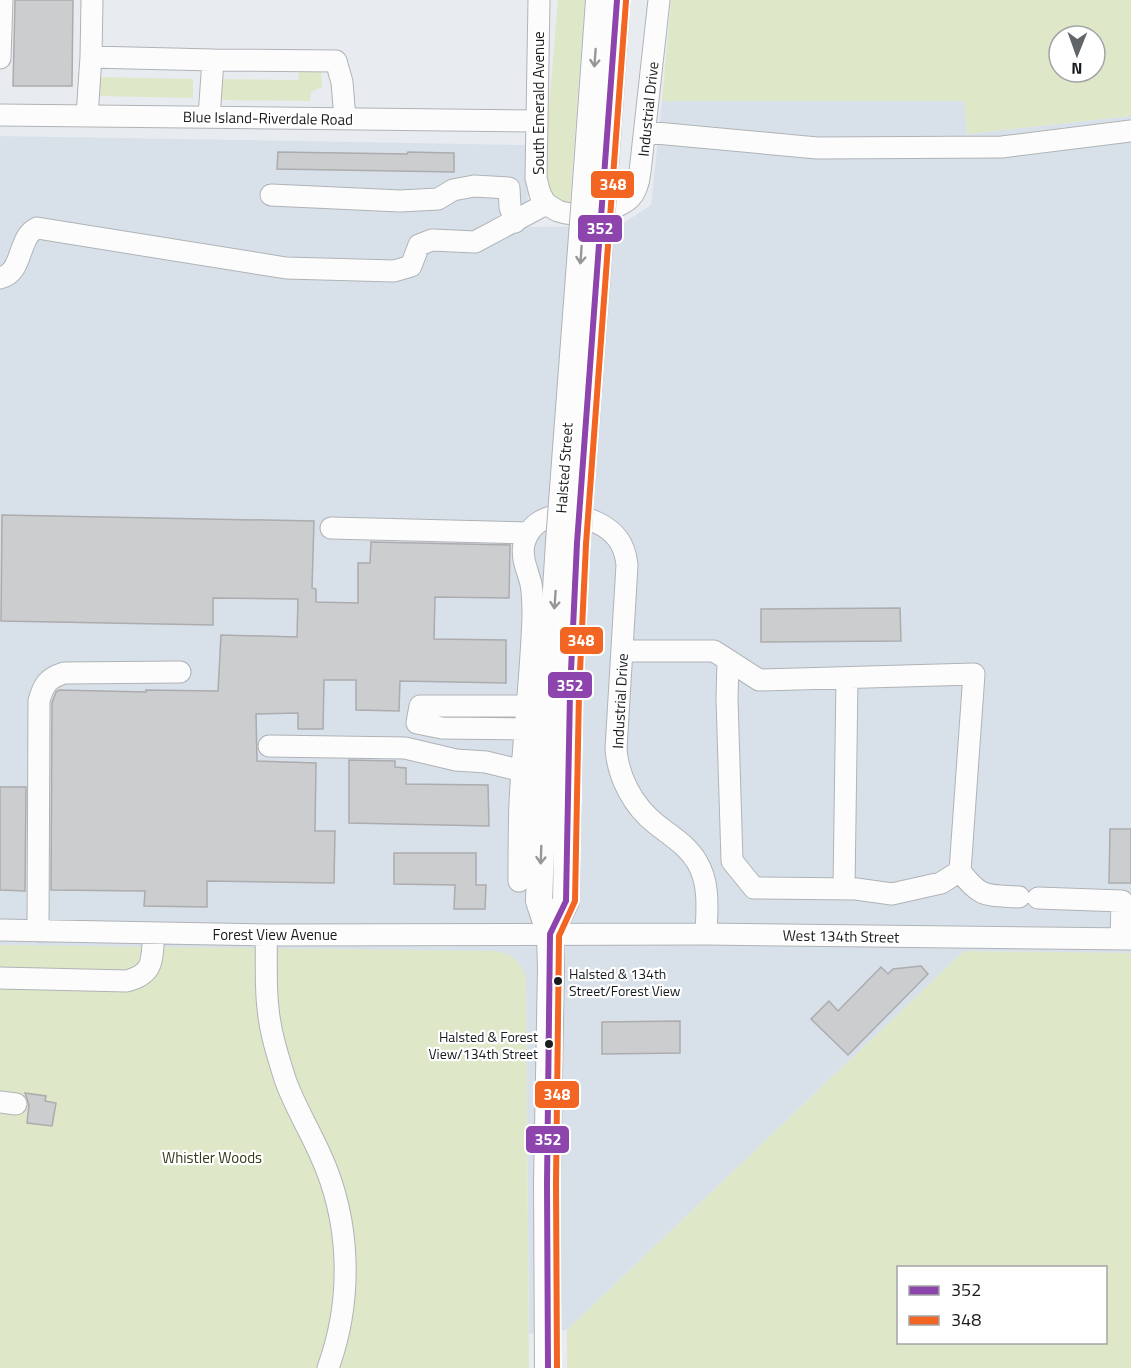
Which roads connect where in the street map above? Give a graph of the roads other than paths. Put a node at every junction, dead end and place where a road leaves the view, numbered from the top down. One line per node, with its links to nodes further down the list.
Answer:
1 (2, 0): 8 (street)
2 (92, 0): 7 (street)
3 (539, 0): 14 (street, South Emerald Avenue)
4 (599, 0): 20 (main road, Halsted Street, one-way to 20)
5 (617, 0): 20 (main road, Halsted Street)
6 (659, 0): 16 (street, Industrial Drive)
7 (91, 57): 9 (street); 11 (street)
8 (0, 58)
9 (213, 60): 12 (street); 13 (street)
10 (0, 115): 11 (street, Blue Island-Riverdale Road)
11 (87, 116): 12 (street, Blue Island-Riverdale Road)
12 (209, 117): 13 (street, Blue Island-Riverdale Road)
13 (345, 119): 14 (street, Blue Island-Riverdale Road)
14 (537, 121): 17 (street, South Emerald Avenue)
15 (1131, 131): 16 (street)
16 (645, 132): 21 (street, Industrial Drive)
17 (536, 178): 18 (street); 21 (street, South Emerald Avenue)
18 (509, 188): 19 (street); 22 (street)
19 (271, 195)
20 (594, 196): 41 (main road, Halsted Street, bridge)
21 (546, 204): 22 (street)
22 (516, 222): 23 (street)
23 (0, 278)
24 (331, 528): 25 (street)
25 (529, 534): 26 (street, Industrial Drive); 30 (street)
26 (623, 651): 27 (street); 42 (street, Industrial Drive)
27 (728, 661): 29 (street); 36 (street)
28 (180, 672): 39 (street)
29 (847, 678): 34 (street); 36 (street)
30 (527, 706): 31 (street); 31 (street)
31 (525, 729): 33 (street)
32 (269, 746): 33 (street)
33 (523, 771): 35 (street)
34 (960, 871): 36 (street); 37 (street)
35 (519, 881)
36 (844, 889)
37 (1126, 901): 44 (street)
38 (0, 930): 39 (street, Forest View Avenue)
39 (38, 931): 40 (street, Forest View Avenue)
40 (154, 933): 43 (street, Forest View Avenue); 45 (street)
41 (550, 934): 42 (street, West 134th Street); 43 (street, Forest View Avenue); 47 (main road, Halsted Street)
42 (706, 934): 44 (street, West 134th Street)
43 (266, 935): 46 (street)
44 (1126, 939)
45 (0, 978)
46 (328, 1368)
47 (548, 1368)

